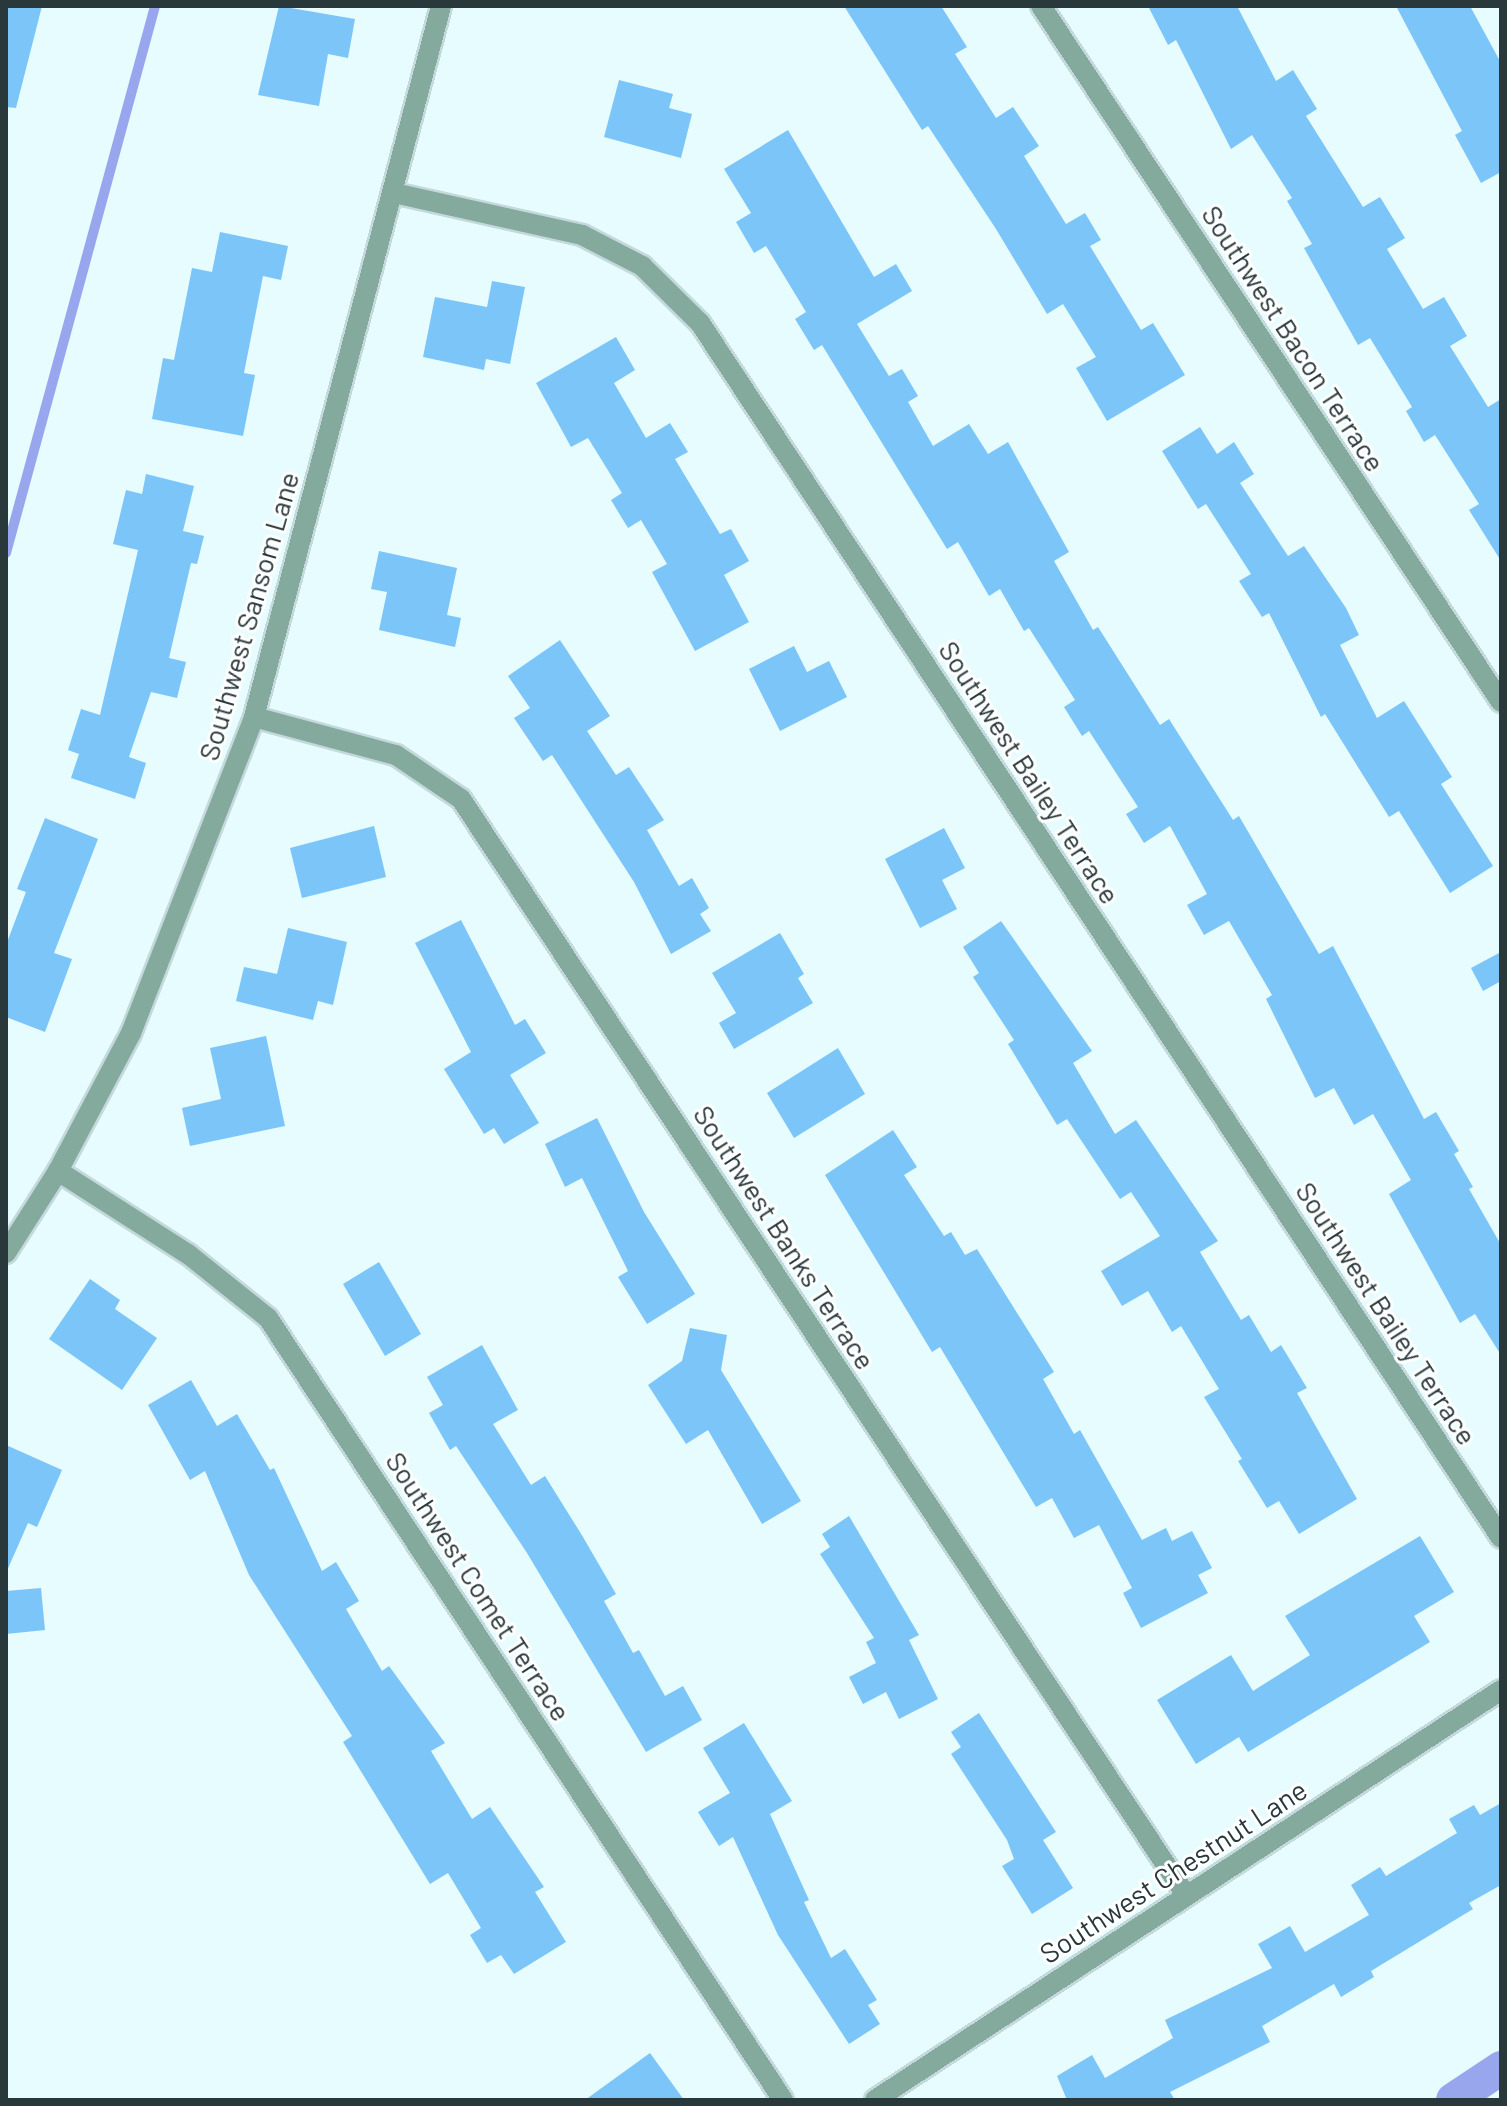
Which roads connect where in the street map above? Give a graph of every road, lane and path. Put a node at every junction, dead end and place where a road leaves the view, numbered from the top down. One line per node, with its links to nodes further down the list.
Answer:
1 (441, 6): 3 (street, Southwest Sansom Lane)
2 (1041, 6): 4 (street, Southwest Bacon Terrace)
3 (394, 193): 5 (street, Southwest Sansom Lane); 8 (street, Southwest Bailey Terrace)
4 (1501, 702)
5 (254, 717): 6 (street, Southwest Sansom Lane); 10 (street, Southwest Banks Terrace)
6 (58, 1171): 7 (street, Southwest Sansom Lane); 11 (street, Southwest Comet Terrace)
7 (6, 1253)
8 (1501, 1538)
9 (1501, 1690): 10 (street, Southwest Chestnut Lane)
10 (1186, 1895): 12 (street, Southwest Chestnut Lane)
11 (783, 2100)
12 (875, 2100)

